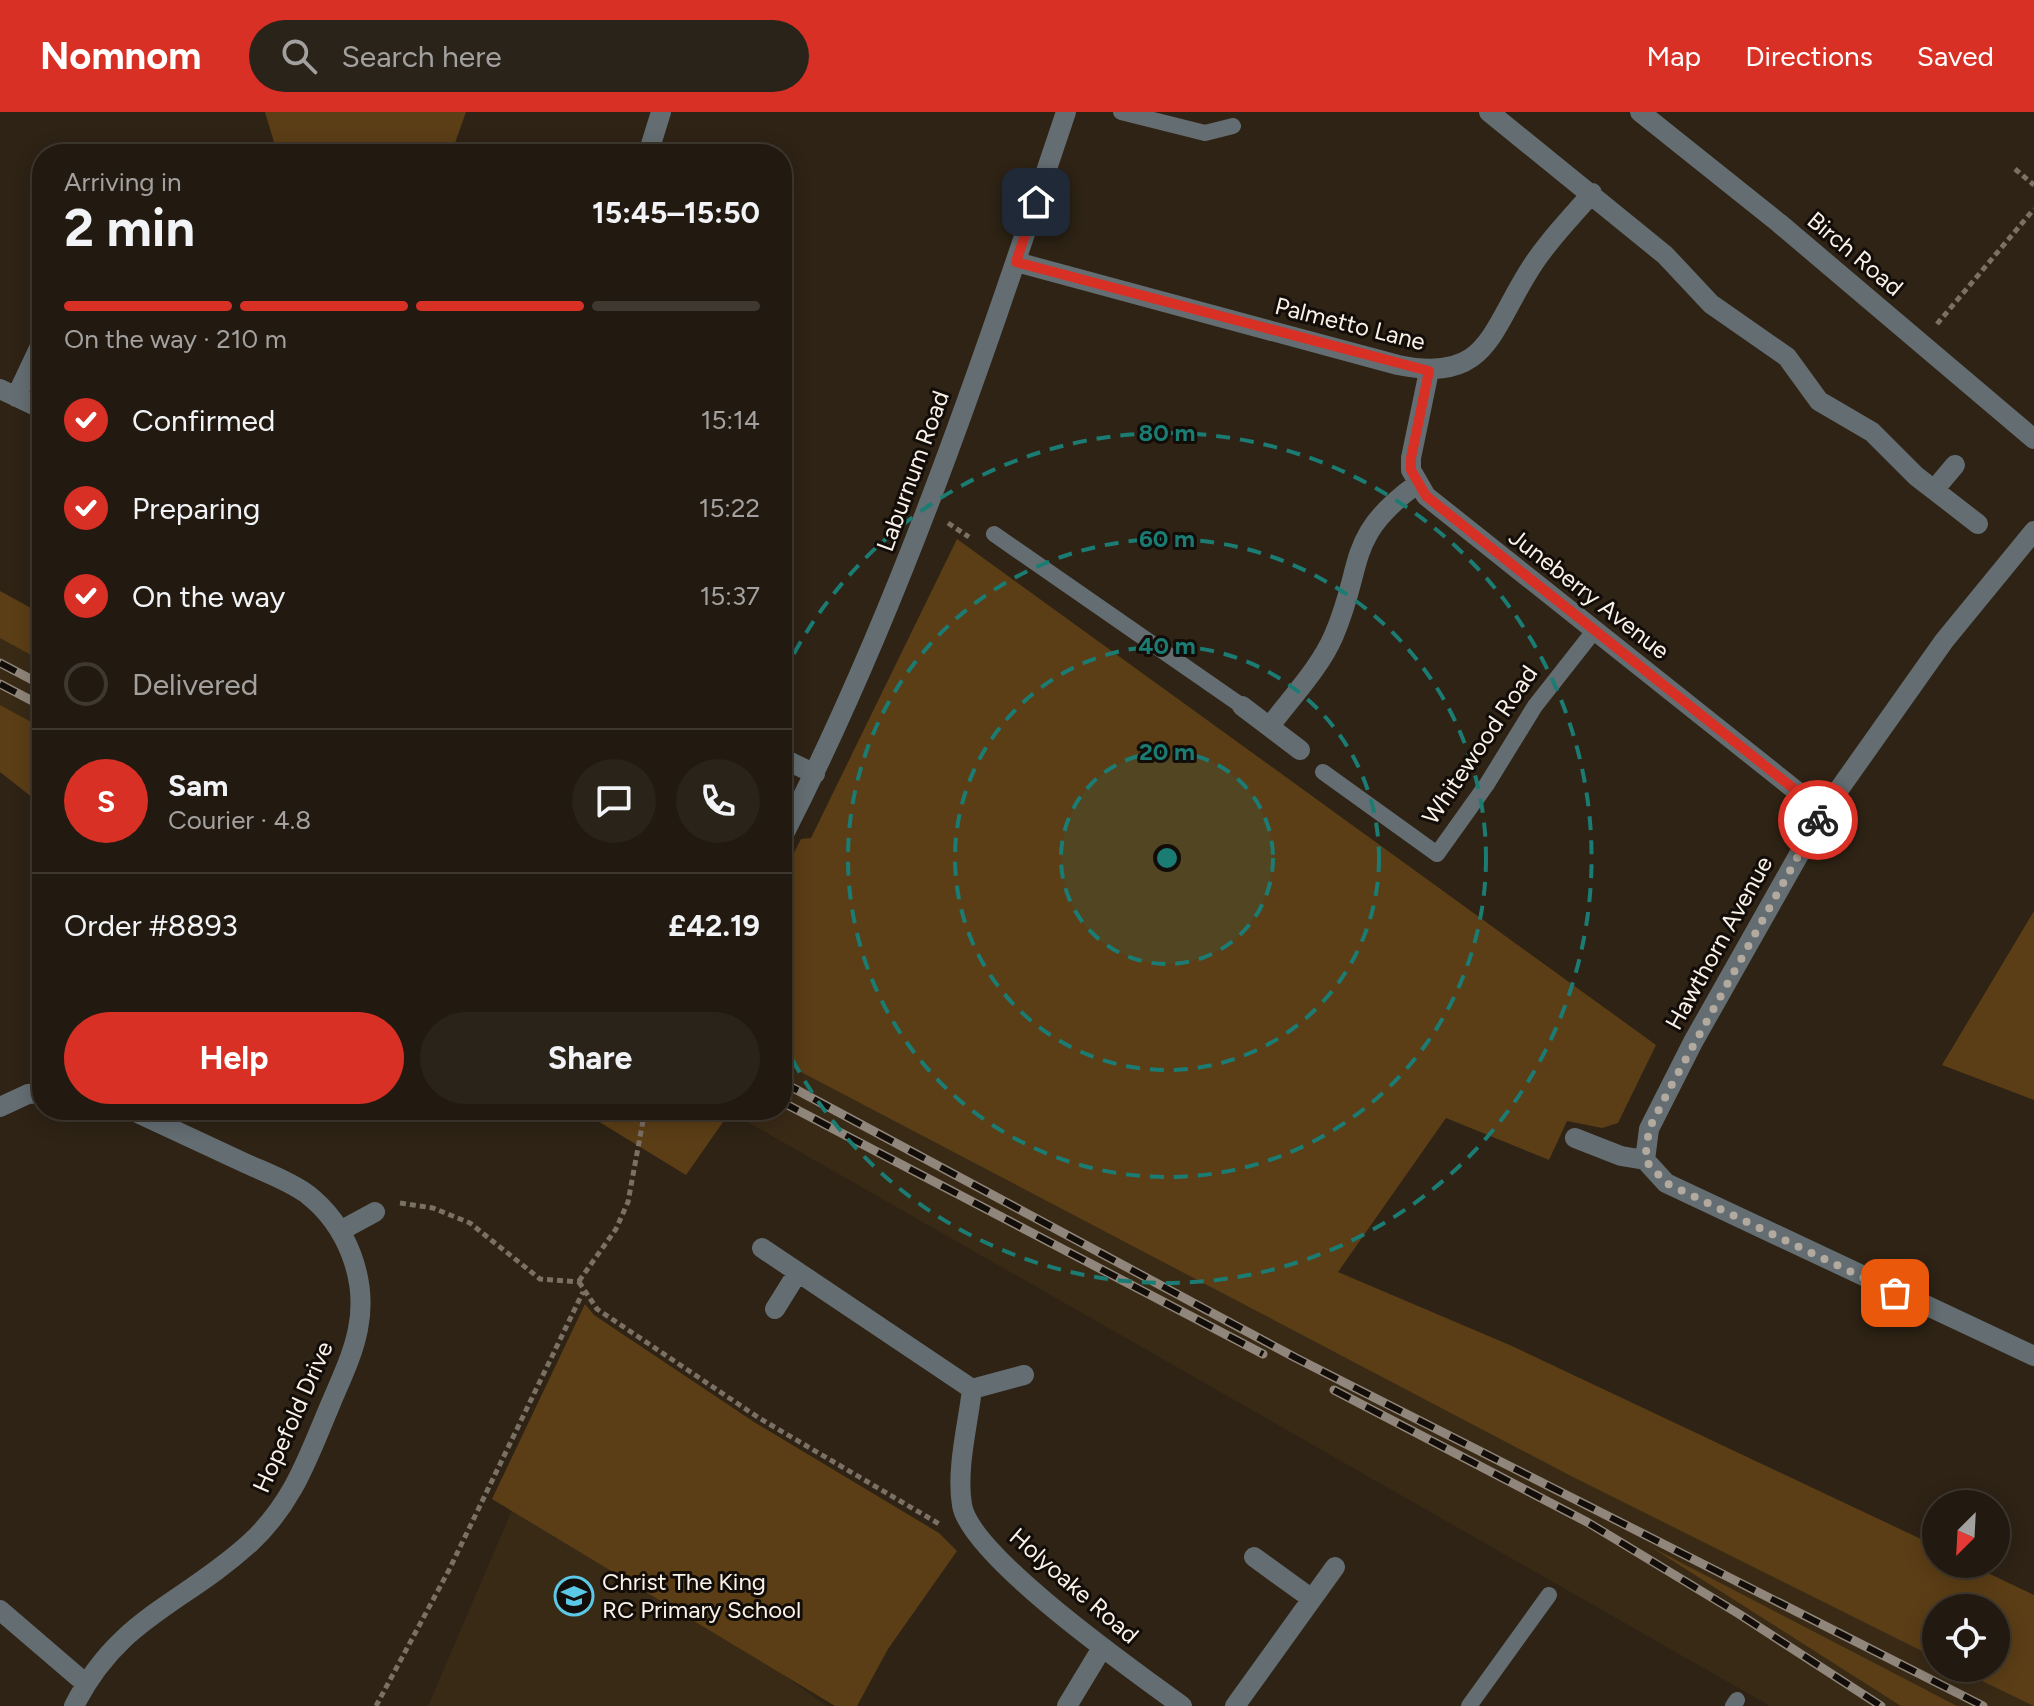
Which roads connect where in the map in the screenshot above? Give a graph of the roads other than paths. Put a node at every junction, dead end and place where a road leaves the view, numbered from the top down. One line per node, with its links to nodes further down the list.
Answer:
1 (661, 112): 7 (street)
2 (1066, 112): 9 (street, Laburnum Road)
3 (1121, 112): 6 (lane)
4 (1489, 112): 8 (street)
5 (1640, 112): 14 (street, Birch Road)
6 (1233, 126)
7 (651, 144)
8 (1592, 193): 11 (street, Palmetto Lane); 17 (street)
9 (1016, 262): 11 (street, Palmetto Lane); 27 (street, Laburnum Road)
10 (32, 357): 12 (street)
11 (1429, 371): 16 (street)
12 (8, 393): 13 (street)
13 (32, 404)
14 (2034, 439)
15 (1955, 465): 17 (street)
16 (1417, 484): 21 (street, Juneberry Avenue); 23 (street)
17 (1934, 490): 18 (street)
18 (1978, 524)
19 (2034, 531): 28 (street, Hawthorn Avenue)
20 (994, 534): 22 (lane)
21 (1594, 631): 26 (lane, Whitewood Road); 28 (street, Juneberry Avenue)
22 (1242, 706): 23 (street)
23 (1270, 726): 24 (street)
24 (1300, 750)
25 (792, 763): 27 (street)
26 (1323, 772)
27 (815, 774): 29 (street, Laburnum Road)
28 (1823, 812): 34 (street, Hawthorn Avenue)
29 (792, 819)
30 (32, 1094): 31 (street)
31 (0, 1107)
32 (153, 1120): 36 (street, Hopefold Drive)
33 (1575, 1138): 34 (street)
34 (1645, 1160): 40 (street)
35 (375, 1212): 36 (street)
36 (340, 1231): 49 (street, Hopefold Drive)
37 (762, 1248): 38 (street)
38 (798, 1272): 39 (street); 42 (street)
39 (775, 1309)
40 (2034, 1356)
41 (1024, 1375): 42 (street)
42 (972, 1389): 48 (street, Holyoake Road)
43 (1254, 1557): 46 (street)
44 (1335, 1567): 46 (street)
45 (1549, 1595): 54 (lane)
46 (1312, 1599): 53 (street)
47 (0, 1610): 49 (street)
48 (1102, 1648): 51 (street); 52 (street, Holyoake Road)
49 (85, 1683): 50 (street, Hopefold Drive)
50 (74, 1706)
51 (1067, 1706)
52 (1182, 1706)
53 (1235, 1706)
54 (1469, 1706)

